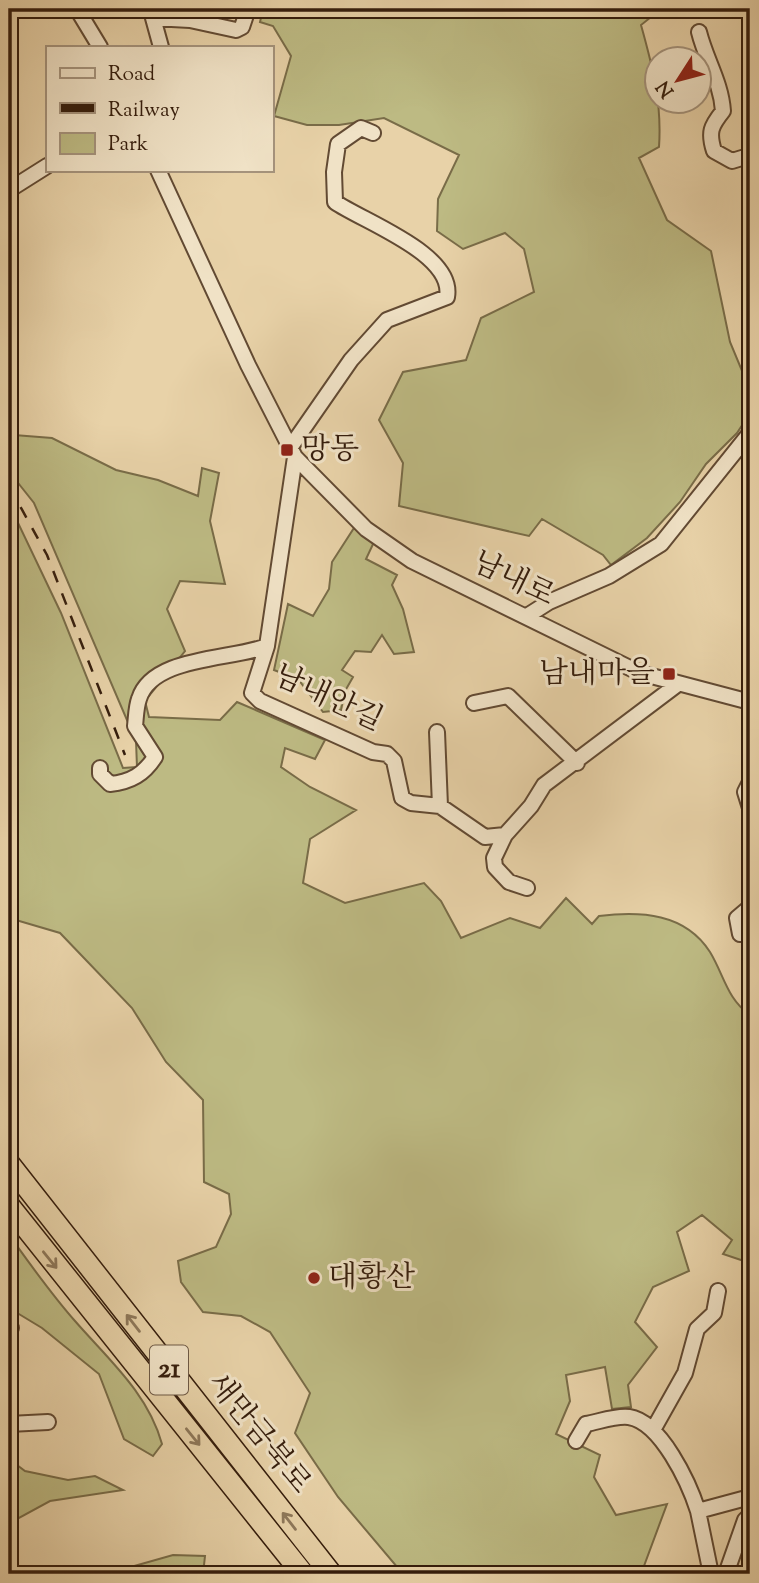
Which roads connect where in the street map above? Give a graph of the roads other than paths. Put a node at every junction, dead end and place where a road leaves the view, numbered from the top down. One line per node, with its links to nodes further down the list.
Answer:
1 (77, 9): 5 (street)
2 (248, 9): 3 (street)
3 (148, 13): 6 (street)
4 (699, 32): 8 (street)
5 (99, 46)
6 (161, 46)
7 (373, 133): 15 (street)
8 (750, 159)
9 (46, 167): 12 (street)
10 (159, 172): 13 (street, 남내로)
11 (168, 172): 13 (street)
12 (9, 190)
13 (169, 193): 15 (street, 남내로)
14 (749, 436): 16 (street)
15 (293, 451): 16 (street, 남내로); 17 (street, 남내안길)
16 (527, 616): 18 (street, 남내로)
17 (267, 646): 23 (street, 남내안길); 25 (street, 남내안길)
18 (678, 684): 19 (street, 남내로); 22 (street)
19 (750, 702)
20 (474, 703): 22 (street)
21 (437, 732): 25 (street)
22 (577, 763): 27 (street)
23 (100, 768)
24 (750, 782): 26 (street)
25 (440, 806): 27 (street, 남내안길)
26 (750, 808)
27 (505, 835): 28 (street)
28 (527, 888)
29 (750, 907): 30 (street)
30 (740, 934)
31 (9, 1164): 42 (highway, 새만금북로 / 21, one-way to 31)
32 (9, 1206): 41 (highway, 새만금북로 / 21, one-way to 41)
33 (718, 1291): 36 (street)
34 (48, 1422): 35 (street)
35 (9, 1424)
36 (653, 1430): 37 (street); 39 (street)
37 (576, 1441)
38 (750, 1497): 39 (street)
39 (698, 1511): 43 (street)
40 (750, 1515): 44 (street)
41 (303, 1574)
42 (331, 1574)
43 (711, 1574)
44 (726, 1574)

